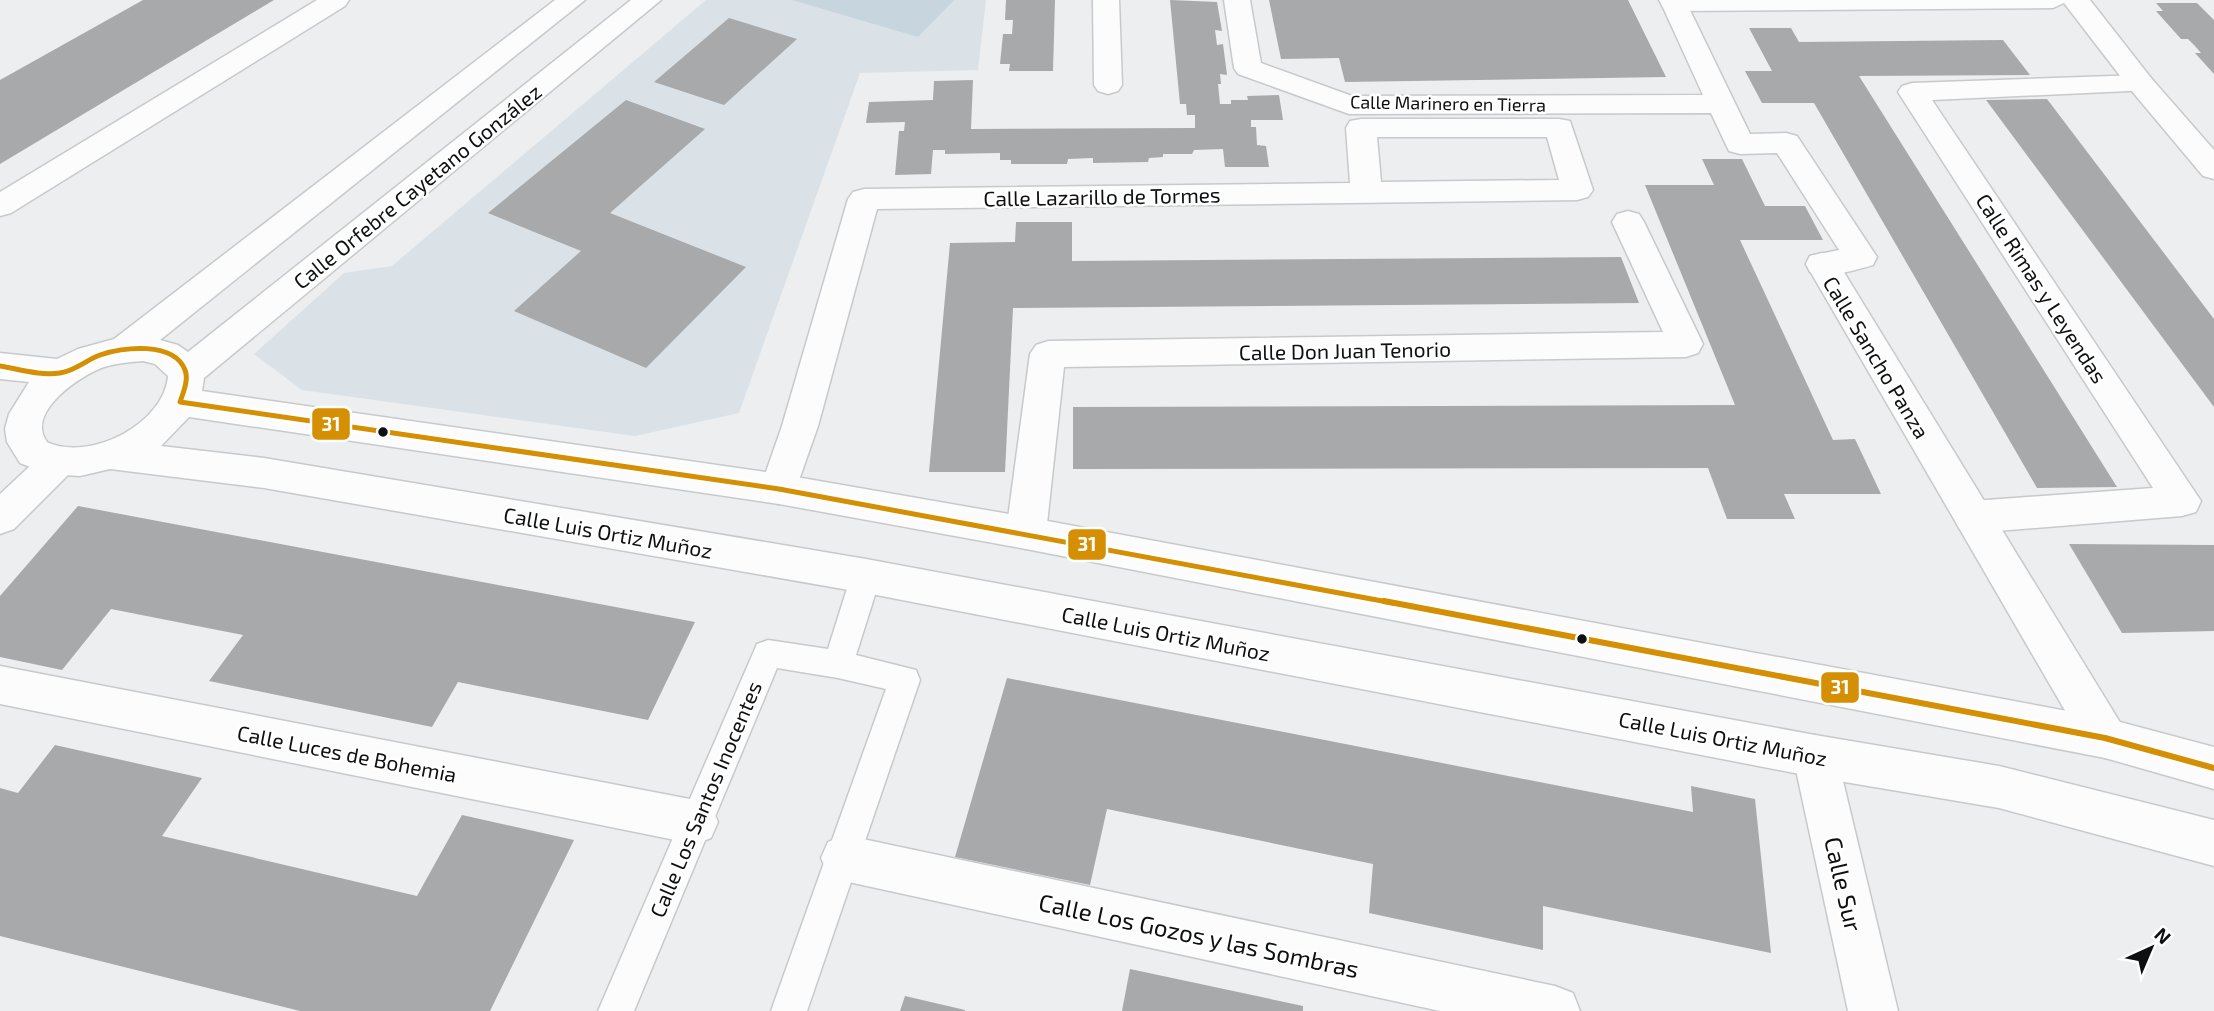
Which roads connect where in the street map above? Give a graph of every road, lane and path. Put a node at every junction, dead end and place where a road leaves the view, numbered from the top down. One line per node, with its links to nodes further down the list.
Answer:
1 (336, 0): 14 (street)
2 (572, 0): 16 (street)
3 (648, 0): 19 (street, Calle Orfebre Cayetano González)
4 (1106, 0): 10 (street)
5 (1237, 0): 11 (street, Calle Marinero en Tierra)
6 (2053, 0): 8 (street)
7 (2076, 0): 9 (street)
8 (1673, 2): 11 (street, Calle Sancho Panza)
9 (2141, 84): 12 (street); 24 (street, Calle Rimas y Leyendas)
10 (1108, 85)
11 (1722, 104): 24 (street, Calle Sancho Panza)
12 (2214, 169)
13 (1366, 193): 13 (street, Calle Lazarillo de Tormes); 23 (street, Calle Lazarillo de Tormes)
14 (0, 206)
15 (1628, 222): 26 (street, Calle Don Juan Tenorio)
16 (125, 349): 18 (street); 19 (street)
17 (0, 366): 18 (street)
18 (62, 373): 20 (street)
19 (183, 387): 21 (street, Calle Orfebre Cayetano González); 23 (street)
20 (12, 414): 22 (street)
21 (111, 454): 22 (street); 27 (street, Calle Luis Ortiz Muñoz)
22 (58, 462): 25 (street)
23 (779, 489): 26 (street)
24 (1973, 517): 30 (street, Calle Sancho Panza)
25 (0, 518)
26 (1026, 533): 30 (street)
27 (866, 576): 28 (lane); 31 (street, Calle Luis Ortiz Muñoz)
28 (838, 664): 33 (lane, Calle Los Santos Inocentes); 35 (lane, Calle Los Santos Inocentes)
29 (0, 684): 33 (street, Calle Luces de Bohemia)
30 (2105, 738): 32 (street)
31 (1815, 756): 34 (street, Calle Luis Ortiz Muñoz); 39 (street, Calle Sur)
32 (2214, 768)
33 (695, 822): 36 (lane, Calle Los Santos Inocentes)
34 (2214, 843)
35 (844, 858): 37 (lane, Calle Los Santos Inocentes); 38 (street, Calle Los Gozos y las Sombras)
36 (616, 1011)
37 (789, 1011)
38 (1555, 1011)
39 (1872, 1011)

